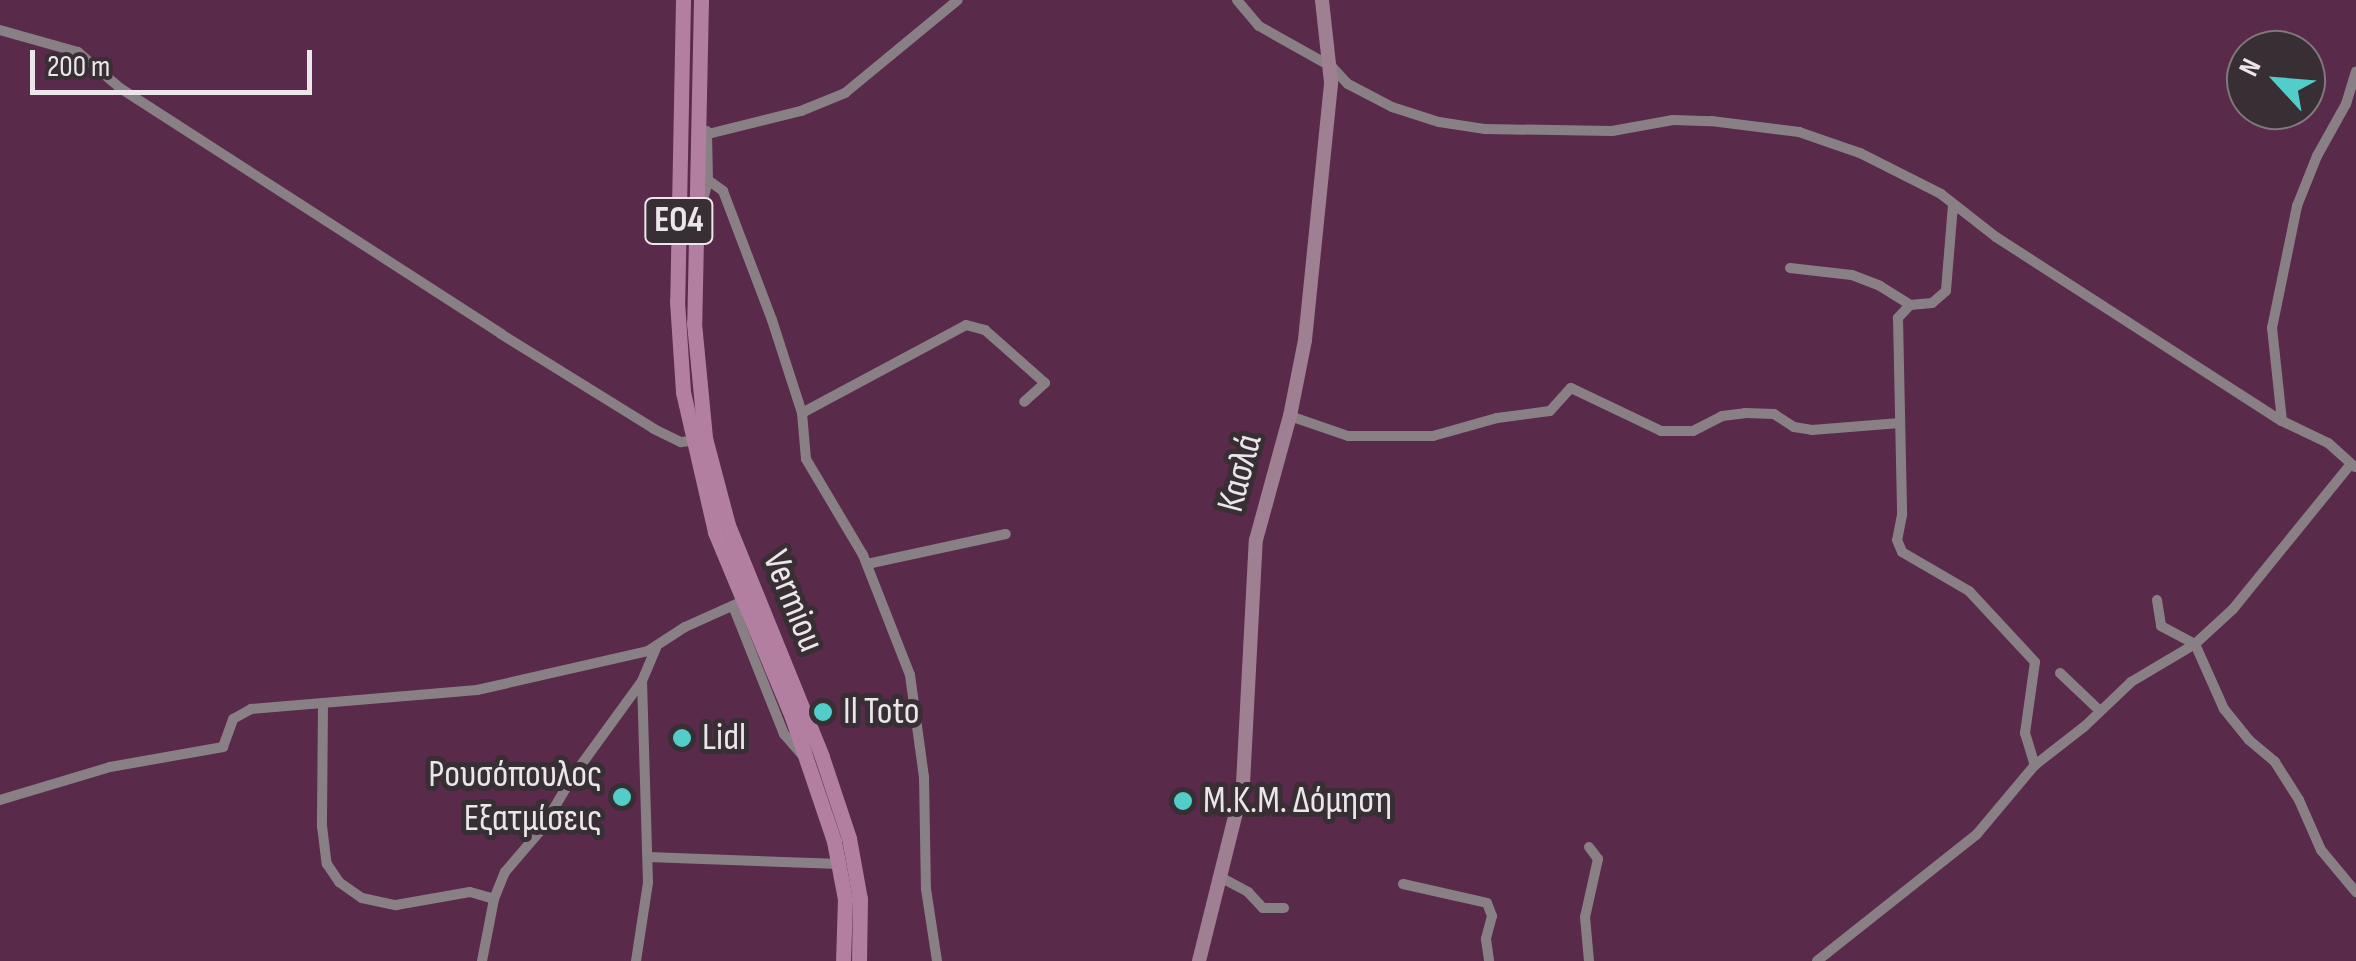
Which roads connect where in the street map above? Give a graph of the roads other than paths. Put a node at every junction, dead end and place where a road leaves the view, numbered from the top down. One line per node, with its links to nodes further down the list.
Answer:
1 (682, 0): 21 (main road, ΕΟ4)
2 (701, 0): 8 (main road, ΕΟ4)
3 (958, 0): 10 (street)
4 (1237, 0): 7 (street)
5 (1322, 0): 7 (street, Κασλά)
6 (0, 30): 21 (street)
7 (1332, 67): 12 (street); 18 (street, Κασλά)
8 (700, 68): 10 (street); 13 (main road, ΕΟ4)
9 (2356, 71): 19 (street)
10 (708, 134): 11 (street)
11 (708, 180): 13 (street); 17 (street)
12 (1953, 205): 15 (street); 19 (street)
13 (694, 253): 21 (main road, ΕΟ4)
14 (1790, 268): 15 (street)
15 (1910, 305): 20 (street)
16 (1024, 402): 17 (street)
17 (802, 413): 24 (street)
18 (1290, 416): 20 (street); 38 (street, Κασλά)
19 (2282, 421): 22 (street)
20 (1900, 423): 33 (street)
21 (698, 440): 25 (main road, Vermiou / ΕΟ4)
22 (2353, 466): 27 (street)
23 (1006, 534): 24 (street)
24 (867, 564): 47 (street)
25 (744, 600): 28 (street); 37 (main road, Vermiou / ΕΟ4); 46 (main road, Vermiou / ΕΟ4)
26 (2157, 600): 27 (street)
27 (2194, 644): 32 (street); 40 (street)
28 (656, 648): 30 (street); 31 (street)
29 (2060, 672): 32 (street)
30 (642, 681): 36 (street); 41 (street)
31 (322, 704): 34 (street); 41 (street)
32 (2100, 711): 33 (street)
33 (2035, 765): 51 (street)
34 (0, 800)
35 (1589, 846): 50 (street)
36 (648, 857): 37 (street); 44 (street)
37 (840, 864): 45 (main road, Vermiou / ΕΟ4)
38 (1222, 878): 42 (street); 48 (street, Κασλά)
39 (1403, 884): 49 (street)
40 (2356, 892)
41 (494, 899): 43 (street)
42 (1284, 908)
43 (482, 961)
44 (636, 961)
45 (843, 961)
46 (859, 961)
47 (938, 961)
48 (1199, 961)
49 (1489, 961)
50 (1589, 961)
51 (1817, 961)

